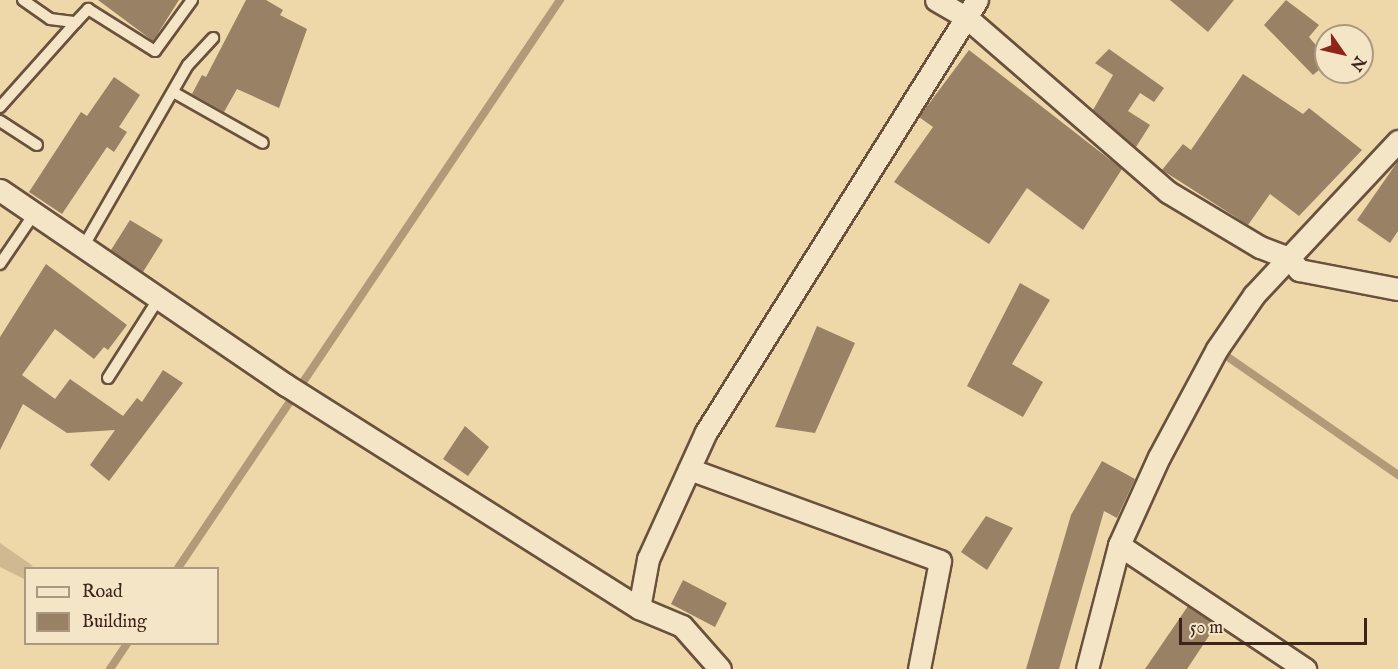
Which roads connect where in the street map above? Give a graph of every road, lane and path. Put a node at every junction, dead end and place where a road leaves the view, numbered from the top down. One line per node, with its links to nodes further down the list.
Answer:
1 (23, 0): 5 (lane)
2 (192, 0): 5 (lane)
3 (936, 0): 4 (street)
4 (972, 9): 16 (street); 21 (street)
5 (76, 22): 8 (lane)
6 (213, 38): 7 (lane)
7 (172, 92): 11 (lane); 15 (lane)
8 (0, 107)
9 (0, 121): 12 (lane)
10 (1398, 141): 16 (street)
11 (263, 143)
12 (37, 145)
13 (0, 190): 14 (street)
14 (34, 214): 15 (street); 17 (lane)
15 (82, 250): 19 (street)
16 (1289, 258): 18 (street); 22 (street)
17 (0, 264)
18 (1398, 289)
19 (157, 301): 20 (lane); 23 (street)
20 (108, 378)
21 (688, 469): 23 (street); 25 (street)
22 (1119, 545): 26 (street); 27 (street)
23 (639, 608): 24 (street)
24 (720, 669)
25 (919, 669)
26 (1087, 669)
27 (1305, 669)

